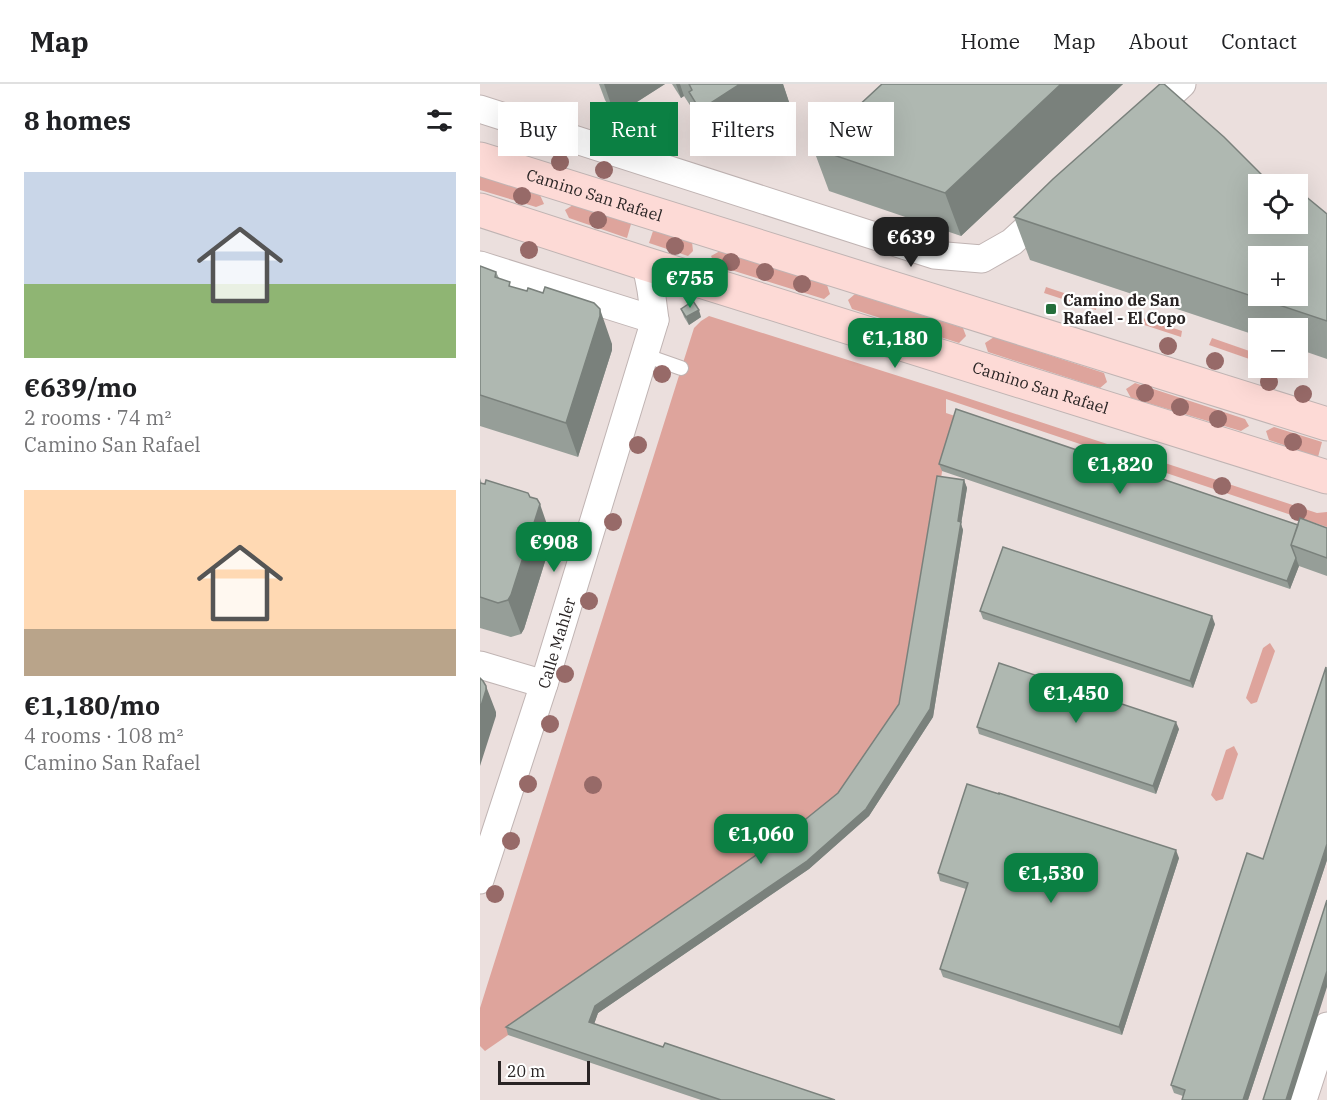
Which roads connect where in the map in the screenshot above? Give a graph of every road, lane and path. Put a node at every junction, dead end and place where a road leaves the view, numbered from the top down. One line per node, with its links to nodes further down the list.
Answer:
1 (1178, 87): 3 (street)
2 (480, 109): 5 (street)
3 (1132, 130)
4 (480, 159): 12 (main road, Camino San Rafael)
5 (1064, 194)
6 (480, 210): 7 (main road, Camino San Rafael)
7 (646, 264): 9 (street, Calle Mahler); 13 (main road, Camino San Rafael)
8 (480, 265): 9 (street)
9 (655, 320): 10 (street, Calle Mahler)
10 (644, 355): 11 (lane); 15 (street, Calle Mahler)
11 (681, 368)
12 (1327, 424)
13 (1327, 477)
14 (480, 665): 15 (street)
15 (544, 684): 16 (street, Calle Mahler)
16 (480, 880)
17 (1327, 1026): 18 (street)
18 (1303, 1100)

